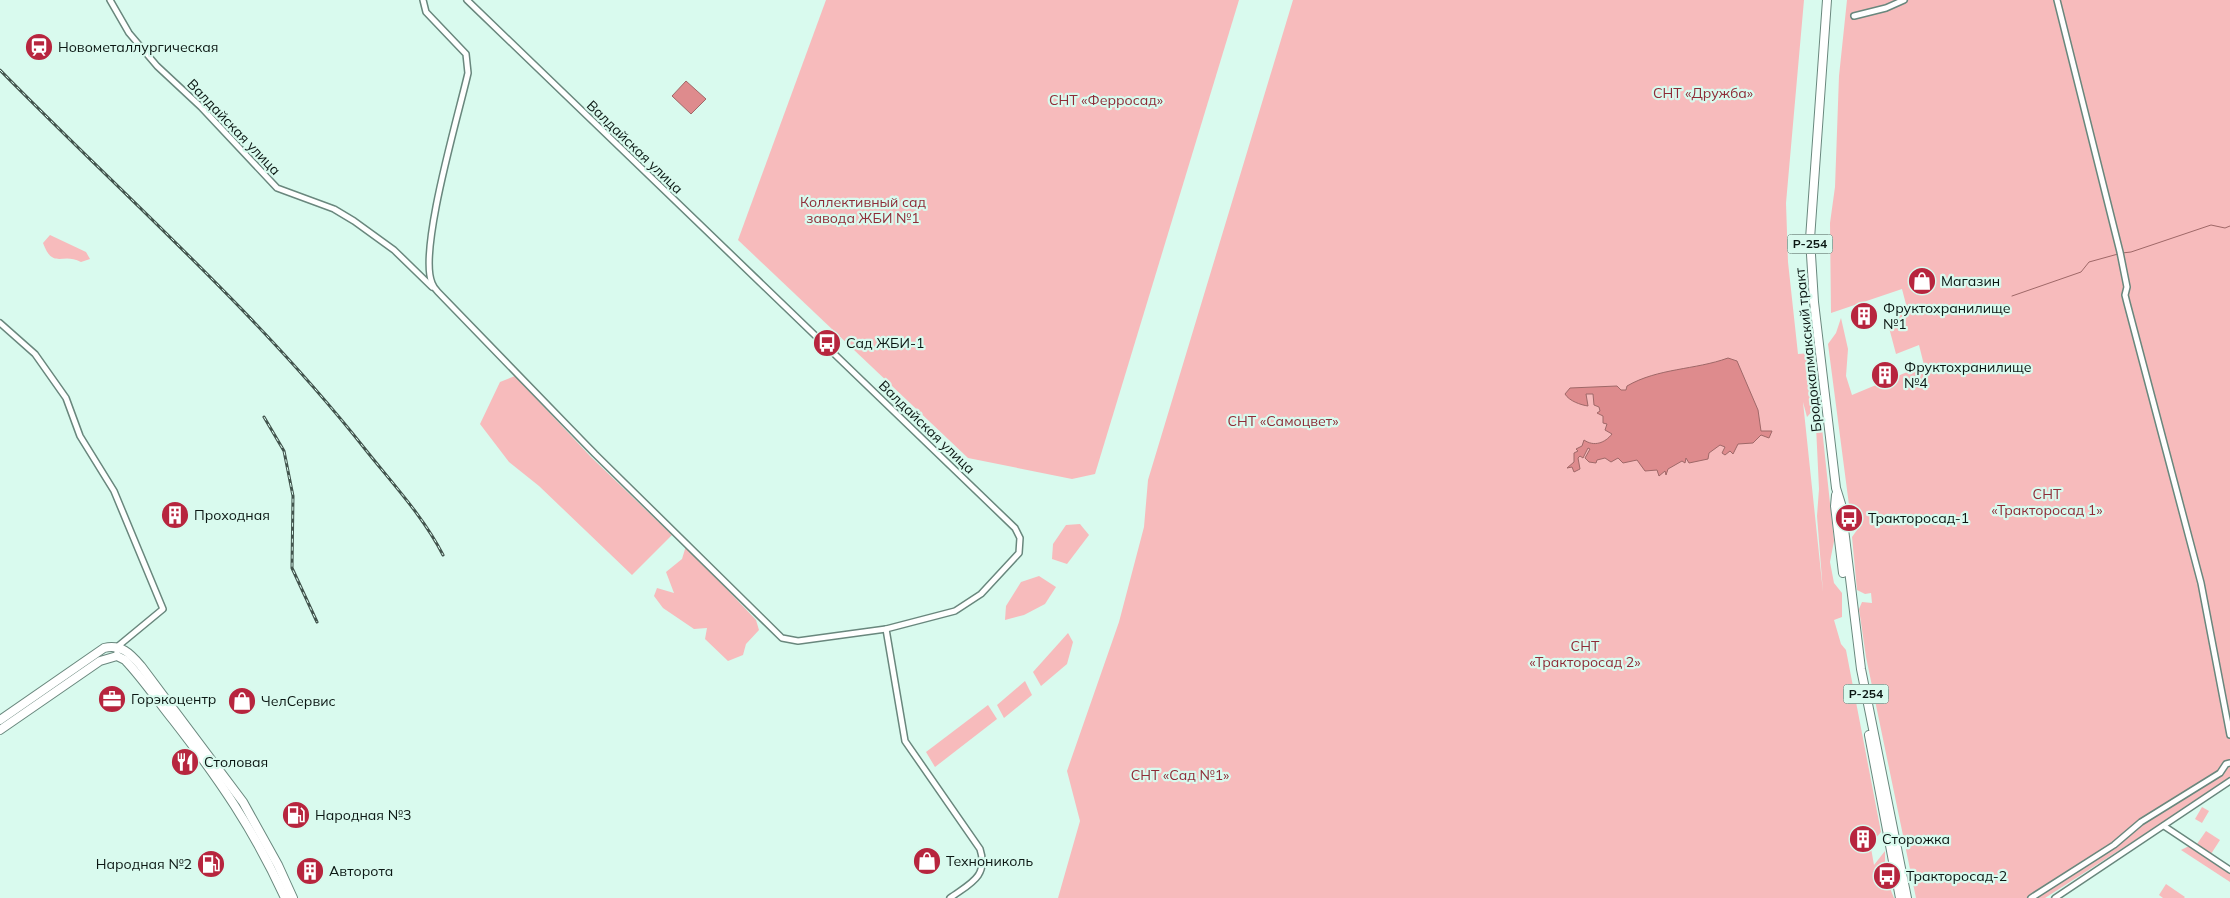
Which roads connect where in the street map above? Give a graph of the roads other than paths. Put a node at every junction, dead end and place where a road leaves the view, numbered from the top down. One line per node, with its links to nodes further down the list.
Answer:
1 (110, 0): 8 (street, Валдайская улица)
2 (423, 0): 8 (street)
3 (467, 0): 11 (street, Валдайская улица)
4 (1827, 0): 10 (main road, Бродокалмакский тракт / Р-254)
5 (1904, 0): 7 (street)
6 (2057, 0): 16 (street)
7 (1854, 16)
8 (438, 292): 11 (street, Валдайская улица)
9 (0, 323): 12 (street)
10 (1836, 488): 24 (main road, Бродокалмакский тракт / Р-254); 25 (main road, Бродокалмакский тракт / Р-254)
11 (886, 629): 23 (street)
12 (117, 647): 13 (street); 14 (main road); 22 (main road)
13 (118, 656): 15 (main road); 21 (main road)
14 (0, 720)
15 (0, 730)
16 (2230, 735)
17 (2230, 763): 26 (street)
18 (2230, 781): 19 (street)
19 (2164, 826): 20 (street); 27 (street)
20 (2230, 870)
21 (285, 898)
22 (293, 898)
23 (950, 898)
24 (1900, 898)
25 (1907, 898)
26 (2031, 898)
27 (2055, 898)

